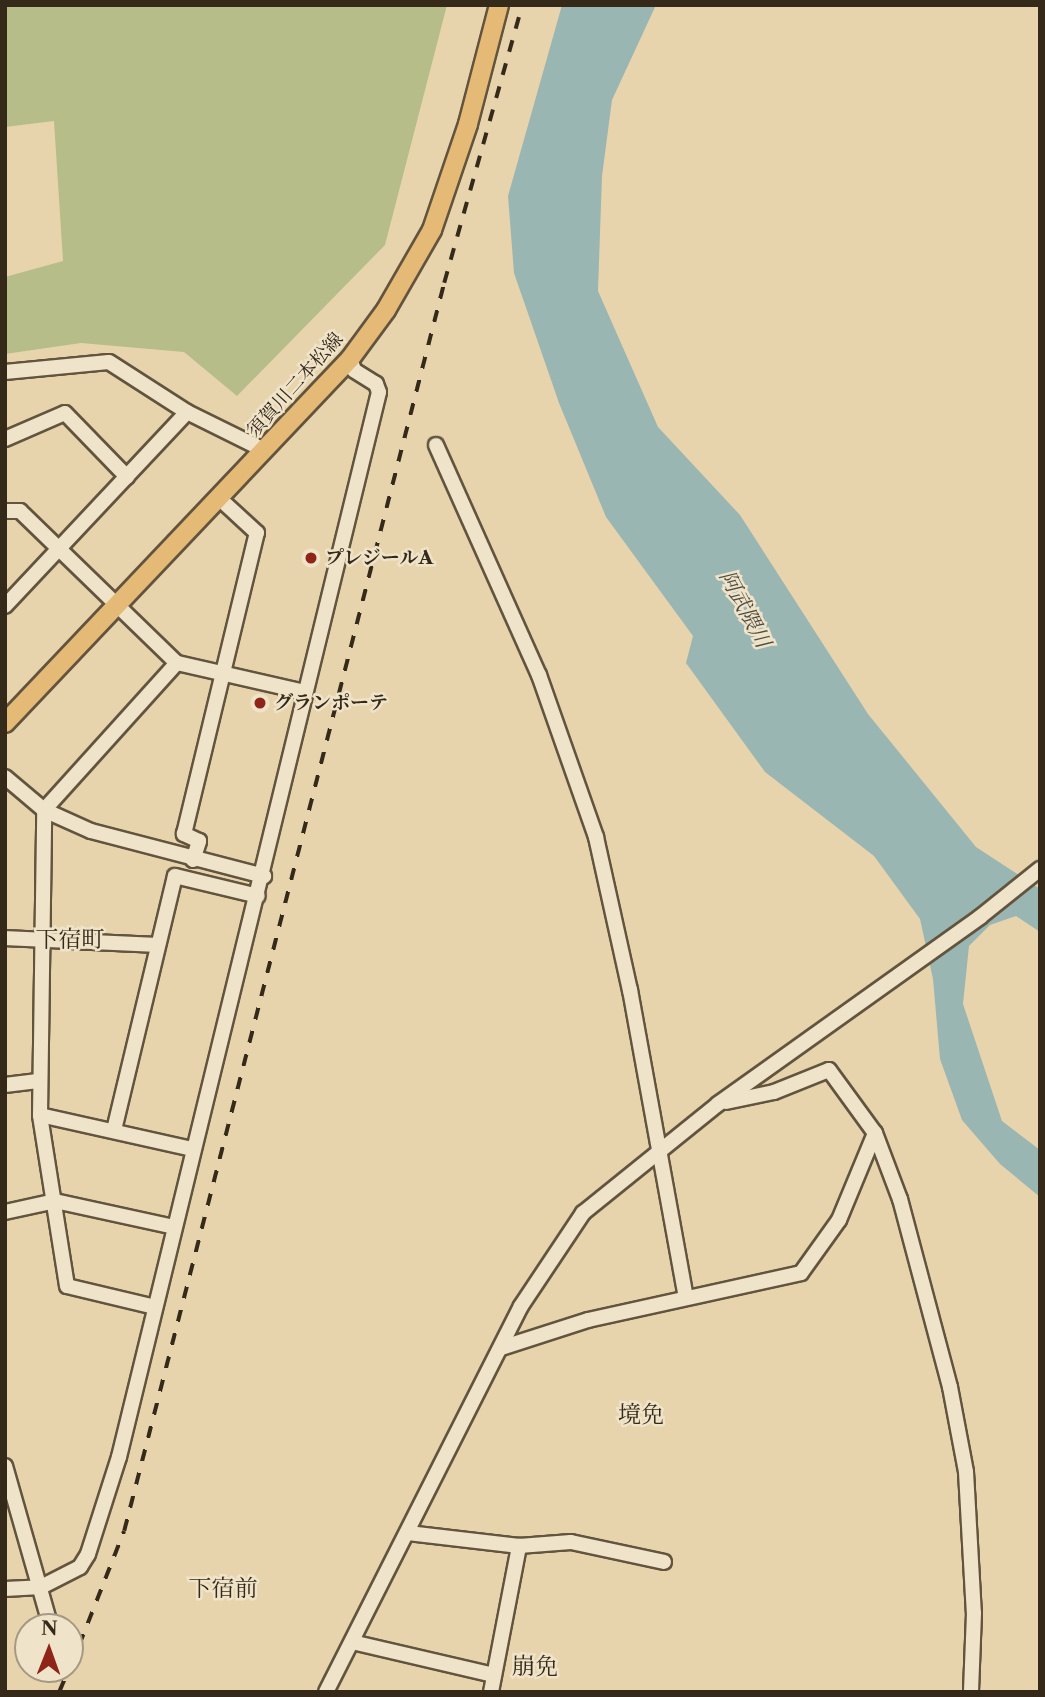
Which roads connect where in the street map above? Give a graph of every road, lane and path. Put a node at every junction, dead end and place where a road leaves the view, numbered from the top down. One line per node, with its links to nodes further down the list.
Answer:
1 (499, 5): 2 (main road, 須賀川二本松線)
2 (350, 359): 7 (main road, 須賀川二本松線); 16 (street)
3 (5, 372): 4 (street)
4 (187, 412): 7 (street); 8 (street)
5 (5, 439): 8 (street)
6 (436, 445): 34 (street)
7 (264, 450): 9 (main road, 須賀川二本松線)
8 (127, 477): 11 (street)
9 (220, 499): 12 (main road, 須賀川二本松線); 15 (street)
10 (5, 511): 11 (street)
11 (57, 550): 12 (street); 13 (street)
12 (118, 604): 14 (street); 17 (main road, 須賀川二本松線)
13 (5, 606)
14 (177, 663): 15 (street); 19 (street)
15 (225, 674): 16 (street); 20 (street)
16 (304, 692): 22 (street)
17 (5, 723)
18 (5, 777): 19 (street)
19 (44, 810): 20 (street); 25 (street)
20 (192, 860): 22 (street)
21 (1040, 869): 29 (street)
22 (264, 876): 23 (street)
23 (258, 897): 26 (street); 33 (street)
24 (5, 938): 25 (street)
25 (44, 938): 26 (street); 27 (street)
26 (157, 945): 31 (street)
27 (40, 1082): 28 (street); 30 (street)
28 (5, 1085)
29 (718, 1104): 32 (street); 34 (street)
30 (40, 1115): 31 (street); 35 (street)
31 (114, 1130): 33 (street)
32 (875, 1133): 38 (street); 52 (street)
33 (192, 1149): 37 (street)
34 (661, 1150): 38 (street); 40 (street)
35 (55, 1201): 36 (street); 37 (street); 39 (street)
36 (5, 1212)
37 (174, 1227): 39 (street)
38 (686, 1297): 40 (street)
39 (155, 1307): 45 (street)
40 (501, 1348): 42 (street)
41 (5, 1466): 45 (street)
42 (408, 1533): 43 (street); 48 (street)
43 (519, 1546): 44 (street); 49 (street)
44 (664, 1562)
45 (41, 1587): 46 (street); 47 (street)
46 (5, 1589)
47 (48, 1613)
48 (352, 1642): 49 (street); 50 (street)
49 (494, 1675): 51 (street)
50 (326, 1692)
51 (491, 1692)
52 (971, 1692)

